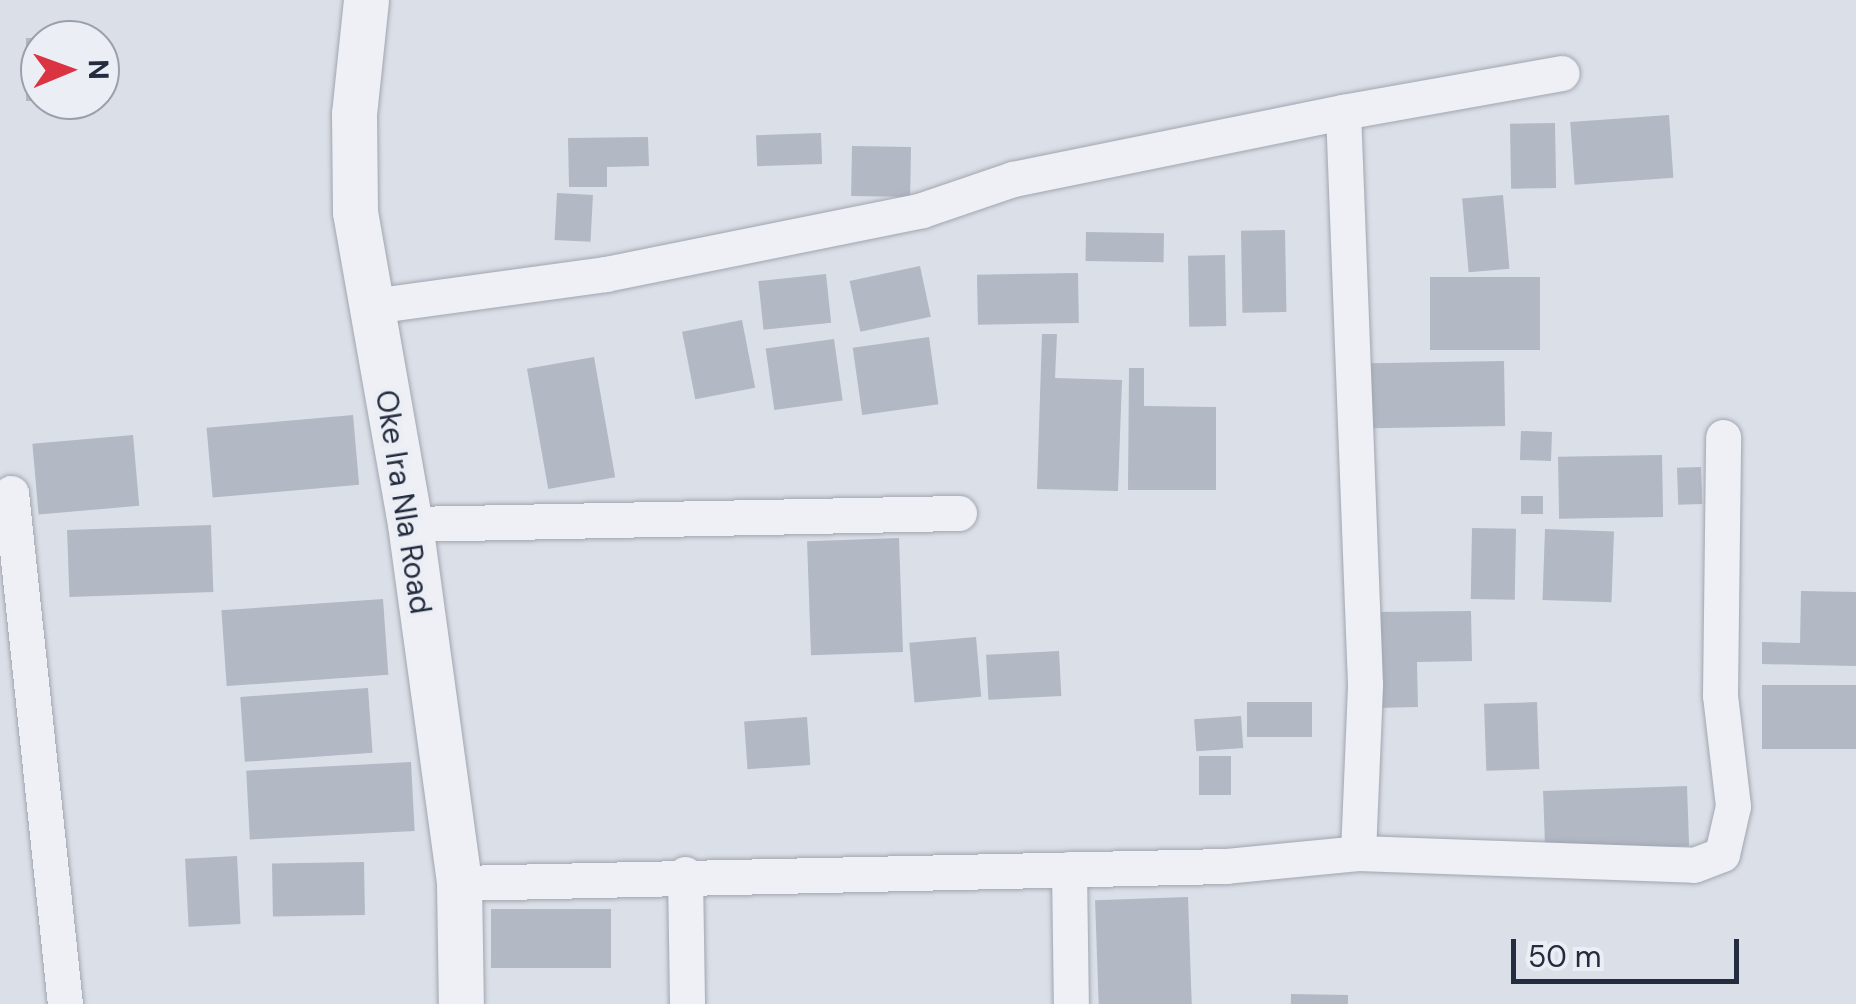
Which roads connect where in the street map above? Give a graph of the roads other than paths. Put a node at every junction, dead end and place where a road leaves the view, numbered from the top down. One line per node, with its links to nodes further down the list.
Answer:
1 (366, 0): 4 (street, Oke Ira Nla Road)
2 (1562, 73): 3 (street)
3 (1343, 112): 4 (street); 9 (street)
4 (372, 306): 8 (street, Oke Ira Nla Road)
5 (1722, 437): 9 (street)
6 (11, 493): 13 (street)
7 (959, 513): 8 (street)
8 (410, 524): 12 (street, Oke Ira Nla Road)
9 (1358, 853): 10 (street)
10 (1069, 869): 11 (street); 16 (street)
11 (686, 874): 12 (street); 15 (street)
12 (458, 883): 14 (street, Oke Ira Nla Road)
13 (65, 1004)
14 (461, 1004)
15 (687, 1004)
16 (1071, 1004)

